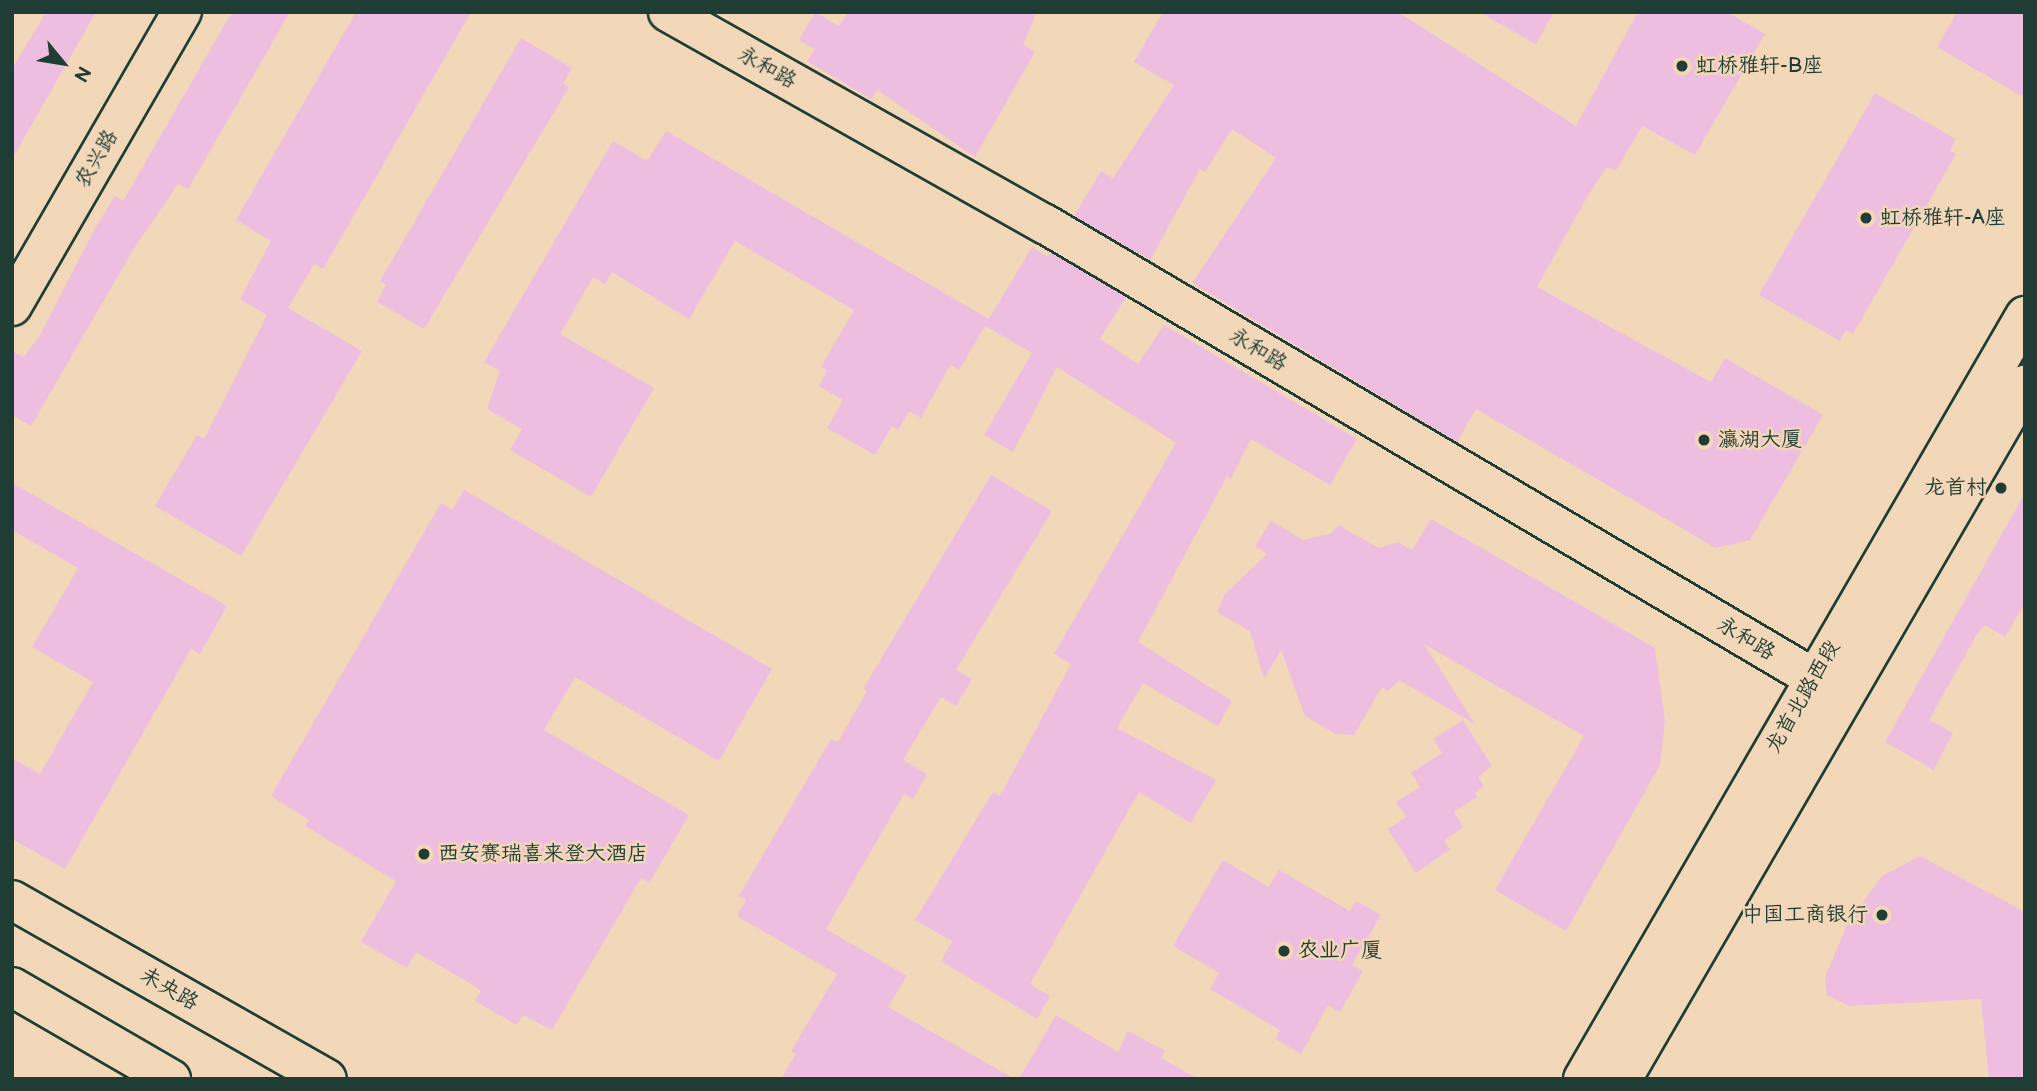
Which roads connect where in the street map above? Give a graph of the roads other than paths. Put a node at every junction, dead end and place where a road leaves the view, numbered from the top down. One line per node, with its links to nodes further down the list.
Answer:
1 (182, 12): 3 (street, 农兴路)
2 (668, 12): 6 (street, 永和路)
3 (12, 306)
4 (2025, 316): 6 (street, 龙首北路西段)
5 (2025, 385): 6 (street, 龙首北路西段)
6 (1829, 688): 11 (street, 龙首北路西段); 12 (street, 龙首北路西段)
7 (12, 900): 10 (street, 未央路)
8 (12, 986): 9 (street)
9 (171, 1079)
10 (327, 1079)
11 (1583, 1079)
12 (1622, 1079)

